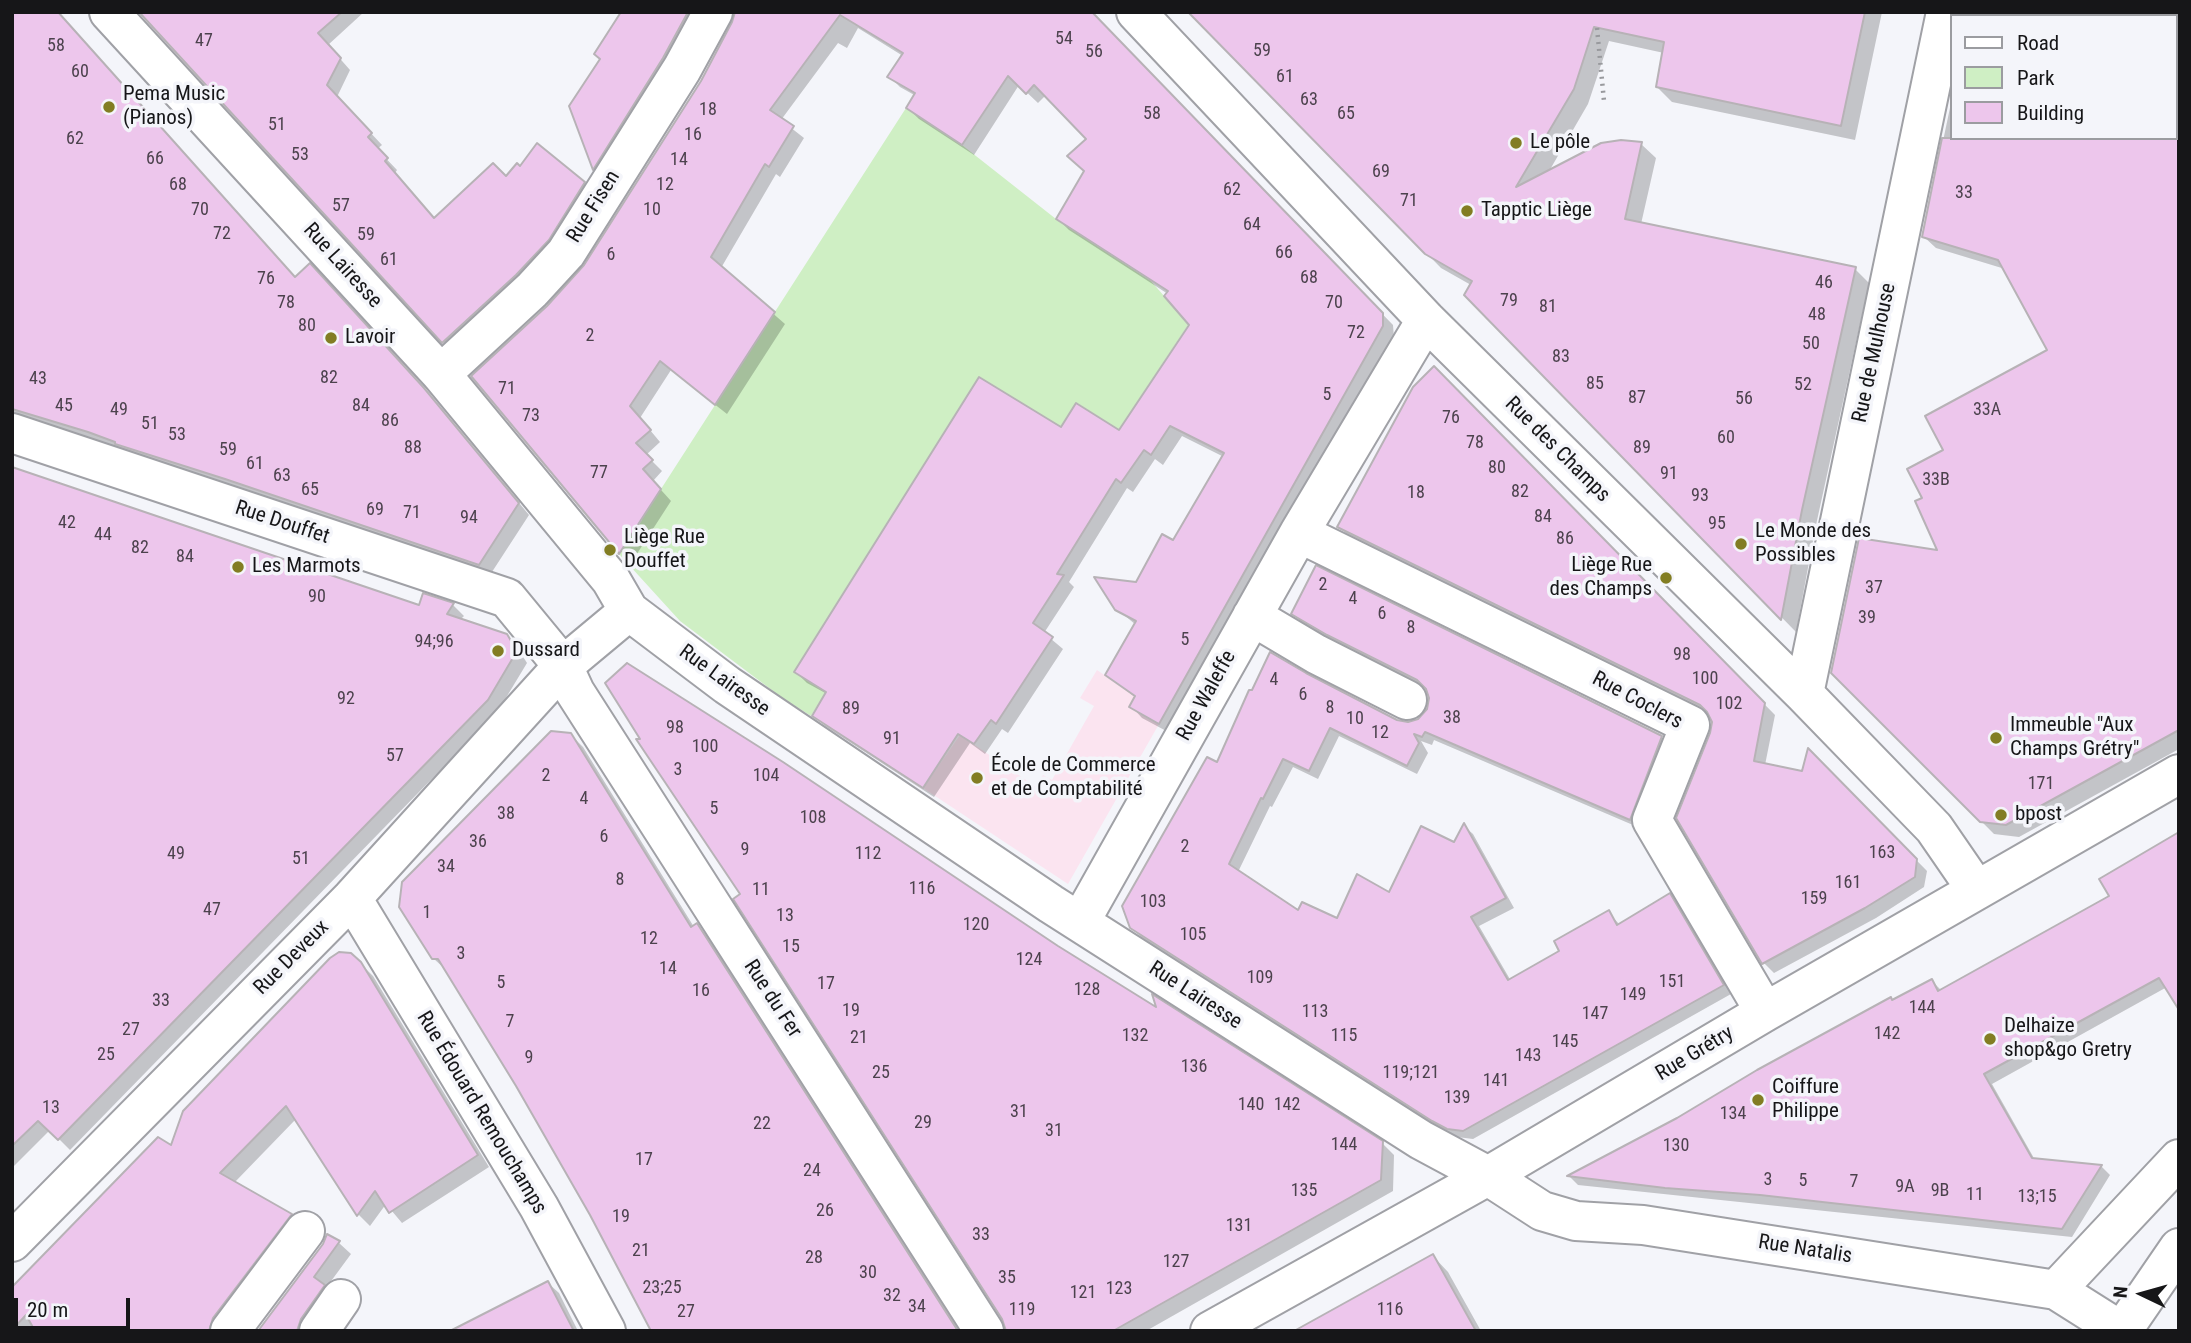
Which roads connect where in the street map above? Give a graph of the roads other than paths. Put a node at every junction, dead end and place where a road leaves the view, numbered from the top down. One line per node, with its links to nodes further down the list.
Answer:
1 (109, 12): 6 (street, Rue Lairesse)
2 (713, 12): 6 (street, Rue Fisen)
3 (1136, 12): 5 (street, Rue des Champs)
4 (1946, 12): 12 (street, Rue de Mulhouse)
5 (1426, 320): 8 (street, Rue Waleffe); 12 (street, Rue des Champs)
6 (441, 374): 9 (street, Rue Lairesse)
7 (12, 433): 11 (street, Rue Douffet)
8 (1299, 533): 10 (street, Rue Waleffe); 18 (street, Rue Coclers)
9 (629, 611): 11 (street, Rue Deveux); 17 (street, Rue Lairesse)
10 (1252, 616): 13 (street); 17 (street, Rue Waleffe)
11 (564, 666): 16 (street, Rue Deveux); 29 (street, Rue du Fer)
12 (1804, 694): 15 (street, Rue des Champs)
13 (1407, 700)
14 (2179, 774): 15 (street, Rue Grétry)
15 (1976, 889): 18 (street, Rue Grétry)
16 (352, 898): 22 (street, Rue Deveux); 28 (street, Rue Édouard Remouchamps)
17 (1080, 922): 20 (street, Rue Lairesse)
18 (1765, 1012): 20 (street, Rue Grétry)
19 (2179, 1158): 24 (street)
20 (1488, 1176): 24 (street, Rue Natalis); 30 (street, Rue Grétry)
21 (305, 1231): 26 (street)
22 (12, 1242)
23 (2179, 1248): 31 (street)
24 (2056, 1290): 31 (street, Rue Natalis)
25 (341, 1299): 27 (street)
26 (230, 1331)
27 (319, 1331)
28 (606, 1331)
29 (984, 1331)
30 (1210, 1331)
31 (2122, 1331)

